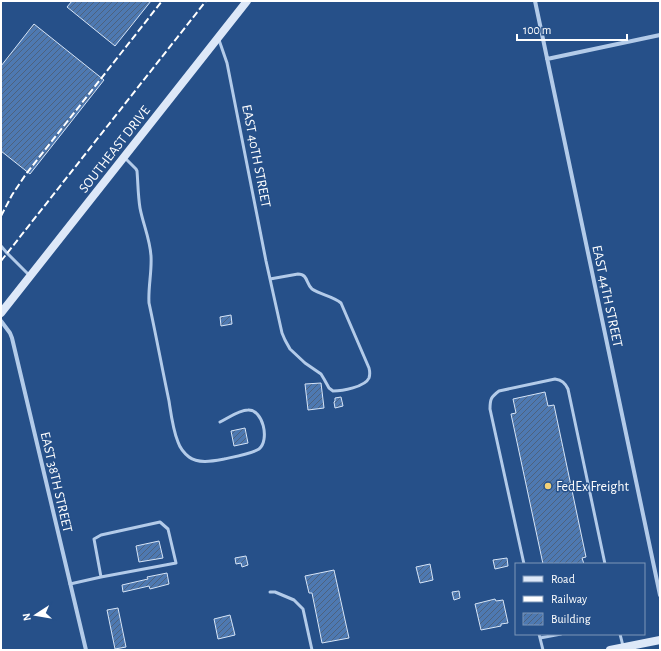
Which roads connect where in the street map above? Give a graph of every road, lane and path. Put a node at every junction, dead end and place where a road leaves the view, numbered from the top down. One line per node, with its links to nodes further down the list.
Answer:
1 (247, 1): 4 (main road, SOUTHEAST DRIVE)
2 (535, 1): 5 (street, EAST 44TH STREET)
3 (660, 35): 5 (street)
4 (218, 37): 6 (main road, SOUTHEAST DRIVE); 9 (lane, EAST 40TH STREET)
5 (547, 59): 18 (street, EAST 44TH STREET)
6 (124, 157): 8 (main road, SOUTHEAST DRIVE); 12 (lane)
7 (1, 246): 8 (lane)
8 (30, 276): 10 (main road, SOUTHEAST DRIVE)
9 (270, 279): 9 (lane, EAST 40TH STREET)
10 (1, 313)
11 (1, 321): 16 (street, EAST 38TH STREET)
12 (220, 422)
13 (524, 563): 14 (lane)
14 (605, 563)
15 (101, 577): 15 (lane); 16 (lane)
16 (70, 584): 24 (street, EAST 38TH STREET)
17 (270, 592): 25 (lane)
18 (660, 595)
19 (556, 635): 21 (lane)
20 (620, 635): 23 (lane)
21 (540, 638): 26 (lane)
22 (660, 640): 23 (main road)
23 (623, 647): 27 (main road)
24 (86, 650)
25 (312, 650)
26 (543, 650)
27 (610, 650)

